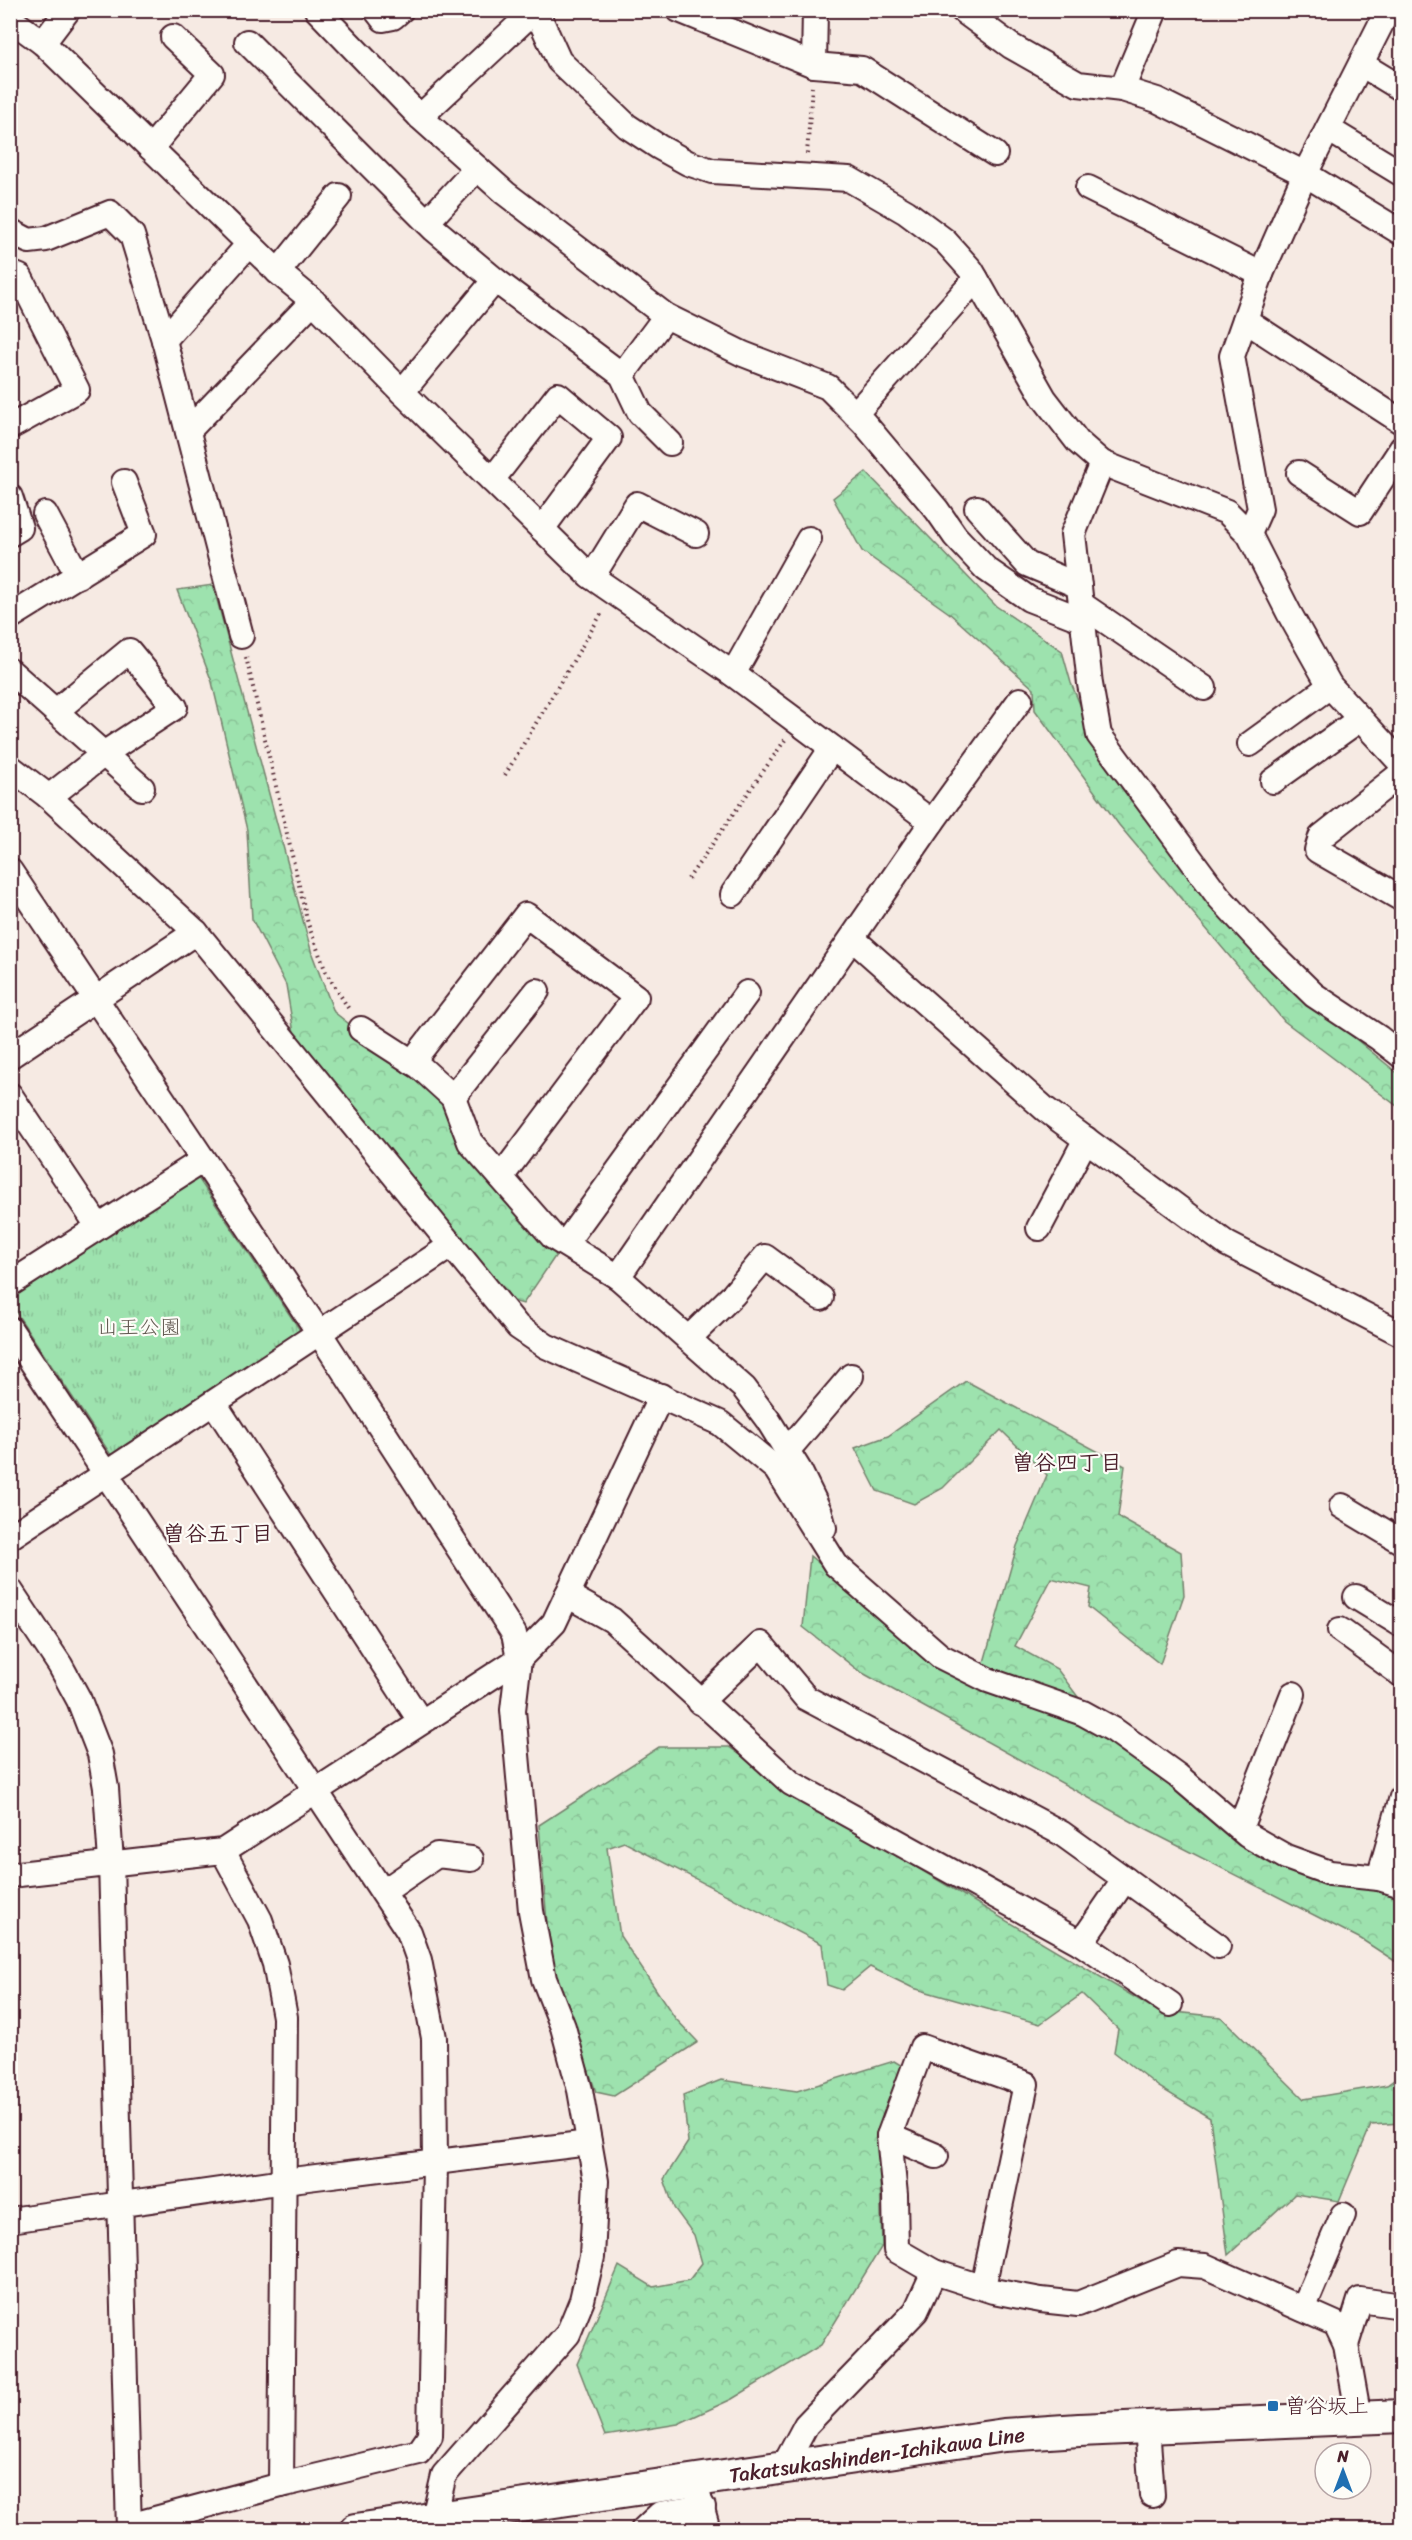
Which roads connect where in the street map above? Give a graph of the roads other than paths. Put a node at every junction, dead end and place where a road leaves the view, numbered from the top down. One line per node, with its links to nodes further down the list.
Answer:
1 (68, 10): 14 (street)
2 (317, 10): 19 (street)
3 (376, 10): 4 (street)
4 (401, 10)
5 (536, 10): 19 (street); 35 (street)
6 (679, 10): 16 (street)
7 (815, 10): 16 (street)
8 (962, 10): 17 (street)
9 (1155, 10): 17 (street)
10 (1389, 10): 15 (street)
11 (10, 19): 14 (street)
12 (173, 37): 21 (street)
13 (247, 42): 28 (street)
14 (44, 43): 21 (street)
15 (1361, 64): 18 (street); 20 (street)
16 (814, 65): 22 (street)
17 (1122, 89): 24 (street)
18 (1401, 89)
19 (420, 117): 23 (street)
20 (1328, 129): 24 (street); 25 (street)
21 (151, 148): 31 (street)
22 (995, 154)
23 (477, 168): 28 (street); 38 (street)
24 (1305, 174): 30 (street); 34 (street)
25 (1401, 174)
26 (1088, 188): 34 (street)
27 (339, 196): 32 (street)
28 (427, 222): 36 (street)
29 (10, 231): 40 (street)
30 (1401, 233)
31 (249, 244): 32 (street); 40 (street)
32 (278, 272): 37 (street)
33 (10, 273): 45 (street)
34 (1261, 274): 39 (street)
35 (976, 279): 43 (street); 49 (street)
36 (495, 280): 41 (street); 42 (street)
37 (313, 301): 42 (street); 46 (street)
38 (666, 316): 41 (street); 43 (street)
39 (1245, 320): 44 (street); 59 (street)
40 (164, 340): 46 (street)
41 (622, 375): 47 (street)
42 (402, 392): 51 (street)
43 (855, 414): 63 (street)
44 (1401, 422)
45 (10, 427)
46 (188, 431): 65 (street)
47 (670, 443)
48 (1401, 448): 50 (street)
49 (1102, 463): 59 (street); 63 (street)
50 (1299, 473)
51 (492, 480): 56 (street); 56 (street)
52 (124, 482): 61 (street)
53 (10, 497): 57 (street)
54 (977, 508): 63 (street)
55 (45, 514): 61 (street)
56 (542, 530): 62 (street)
57 (10, 534)
58 (696, 534): 62 (street)
59 (1249, 534): 68 (street)
60 (809, 539): 67 (street)
61 (78, 576): 64 (street)
62 (592, 577): 67 (street)
63 (1081, 603): 69 (street); 93 (street)
64 (10, 617)
65 (241, 636)
66 (10, 671): 71 (street)
67 (733, 674): 74 (street)
68 (1330, 686): 72 (street); 73 (street)
69 (1204, 688)
70 (1020, 699): 82 (street)
71 (56, 711): 75 (street); 75 (street)
72 (1360, 719): 76 (street); 79 (street)
73 (1250, 744)
74 (832, 748): 82 (street); 84 (street)
75 (105, 753): 80 (street); 81 (street)
76 (1401, 764)
77 (10, 767): 81 (street)
78 (1401, 773): 85 (street)
79 (1273, 781)
80 (142, 788)
81 (49, 797): 86 (street)
82 (932, 822): 87 (street)
83 (10, 871): 90 (street)
84 (733, 894)
85 (1401, 899)
86 (196, 932): 90 (street); 103 (street)
87 (853, 939): 97 (street); 104 (street)
88 (537, 991): 96 (street)
89 (747, 993): 102 (street)
90 (96, 999): 92 (street); 98 (street)
91 (361, 1029): 94 (street)
92 (10, 1056)
93 (1401, 1056)
94 (411, 1062): 96 (street); 99 (street)
95 (10, 1095): 100 (street)
96 (453, 1097): 99 (street)
97 (1086, 1140): 101 (street); 109 (street)
98 (203, 1160): 100 (street); 108 (street)
99 (501, 1177): 102 (street)
100 (98, 1226): 105 (street)
101 (1039, 1228)
102 (565, 1244): 104 (street)
103 (452, 1245): 108 (street); 112 (street)
104 (618, 1277): 110 (street)
105 (10, 1284)
106 (821, 1298): 110 (street)
107 (10, 1329): 115 (street)
108 (320, 1334): 113 (street); 125 (street)
109 (1401, 1334)
110 (688, 1339): 114 (street)
111 (851, 1376): 114 (street)
112 (661, 1396): 119 (street); 121 (street)
113 (214, 1403): 115 (street); 129 (street)
114 (787, 1451): 119 (street)
115 (107, 1473): 117 (street); 130 (street)
116 (1342, 1506): 118 (street)
117 (10, 1537)
118 (1401, 1542)
119 (836, 1565): 132 (street)
120 (10, 1590): 135 (street)
121 (567, 1595): 125 (street); 128 (street)
122 (1356, 1597): 123 (street)
123 (1401, 1625)
124 (1340, 1630): 126 (street)
125 (519, 1659): 129 (street); 144 (street)
126 (1401, 1675)
127 (1293, 1694): 132 (street)
128 (700, 1702): 137 (street); 140 (street)
129 (421, 1722): 130 (street)
130 (316, 1791): 133 (street); 139 (street)
131 (1401, 1797): 138 (street)
132 (1240, 1828): 138 (street)
133 (223, 1851): 135 (street); 147 (street)
134 (471, 1859): 139 (street)
135 (111, 1862): 136 (street); 148 (street)
136 (10, 1875)
137 (1125, 1879): 140 (street); 141 (street)
138 (1390, 1882)
139 (383, 1892): 146 (street)
140 (1081, 1942): 142 (street)
141 (1218, 1946)
142 (1170, 2004)
143 (888, 2136): 145 (street); 151 (street); 152 (street)
144 (589, 2143): 146 (street); 163 (street)
145 (936, 2156)
146 (435, 2164): 147 (street); 160 (street)
147 (284, 2181): 148 (street); 160 (street)
148 (121, 2204): 150 (street); 165 (street)
149 (1343, 2216): 154 (street)
150 (10, 2220)
151 (934, 2272): 152 (street); 159 (street)
152 (983, 2288): 154 (street)
153 (1401, 2306): 155 (street)
154 (1303, 2309): 155 (street)
155 (1346, 2345): 157 (street)
156 (1401, 2416): 157 (main road, Takatsukashinden-Ichikawa Line)
157 (1359, 2418): 158 (main road, Takatsukashinden-Ichikawa Line)
158 (1147, 2427): 159 (main road, Takatsukashinden-Ichikawa Line); 161 (street)
159 (783, 2468): 162 (main road, Takatsukashinden-Ichikawa Line)
160 (281, 2485): 165 (street)
161 (1152, 2495)
162 (702, 2506): 163 (main road, Takatsukashinden-Ichikawa Line); 167 (street)
163 (434, 2518): 164 (main road, Takatsukashinden-Ichikawa Line)
164 (392, 2527): 166 (main road, Takatsukashinden-Ichikawa Line)
165 (129, 2528)
166 (356, 2529)
167 (643, 2529)

